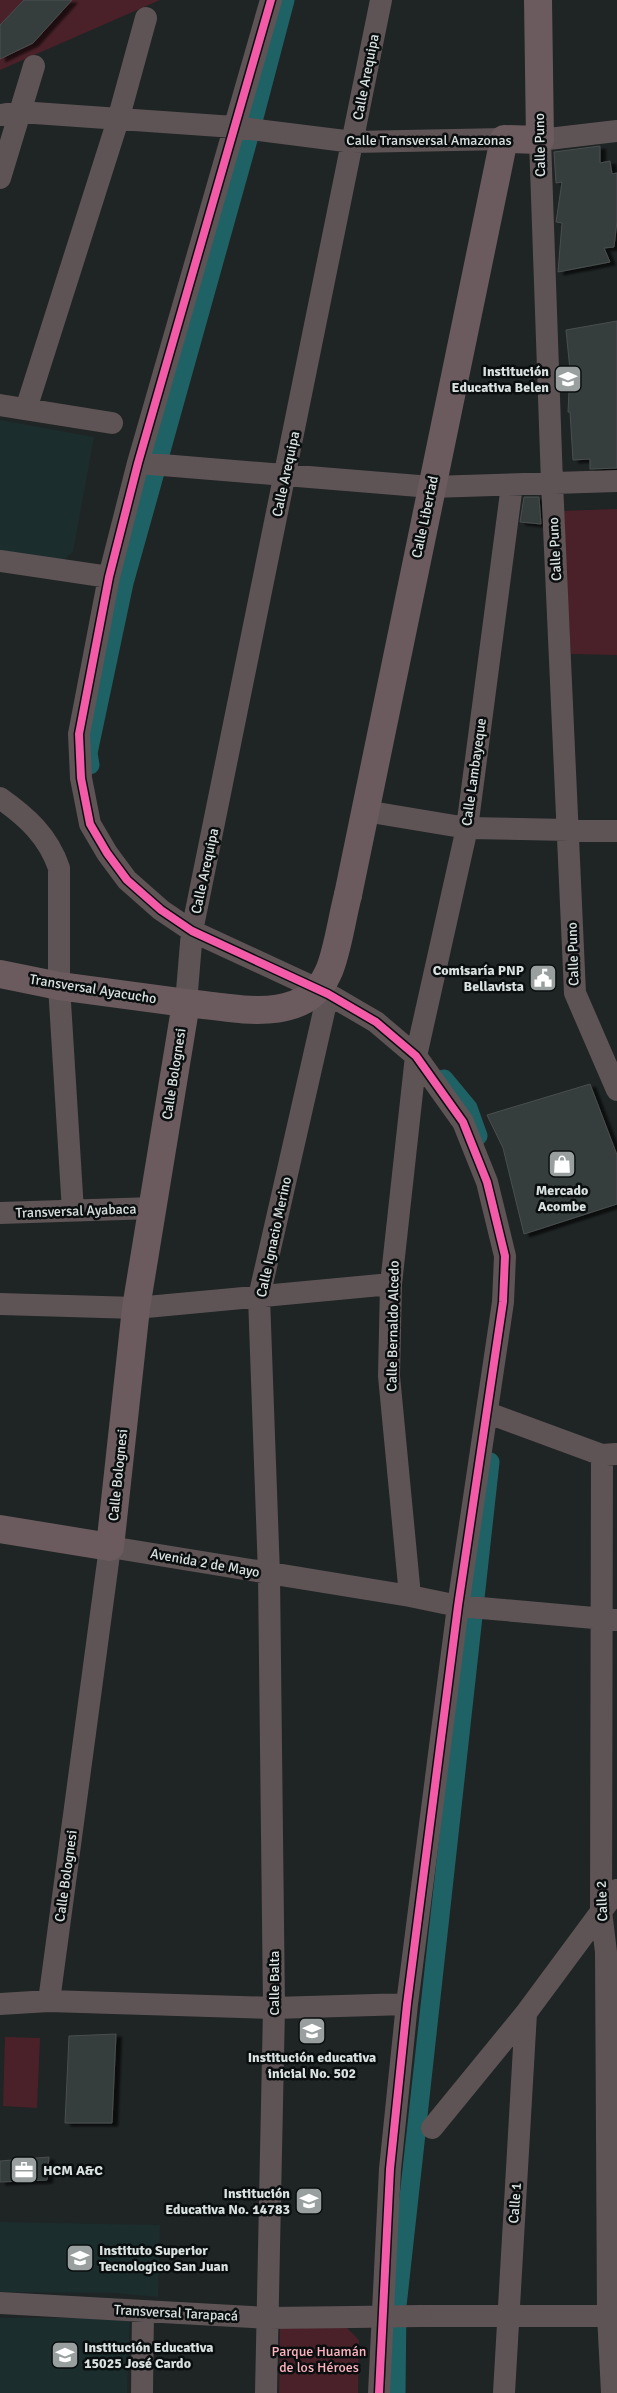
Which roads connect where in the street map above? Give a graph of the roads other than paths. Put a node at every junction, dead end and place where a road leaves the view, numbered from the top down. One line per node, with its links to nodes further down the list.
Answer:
1 (271, 0): 8 (street)
2 (381, 0): 12 (street, Calle Arequipa)
3 (538, 0): 11 (main road, Calle Puno)
4 (146, 18): 7 (street)
5 (34, 66): 6 (street)
6 (10, 113): 7 (street, Calle Transversal Amazonas); 13 (street)
7 (118, 120): 8 (street, Calle Transversal Amazonas); 15 (street)
8 (234, 127): 12 (street, Calle Transversal Amazonas); 17 (street)
9 (617, 131): 11 (street, Calle Transversal Amazonas)
10 (504, 139): 11 (main road, Calle Transversal Amazonas); 12 (street, Calle Transversal Amazonas); 22 (main road, Calle Libertad)
11 (540, 140): 20 (street, Calle Puno)
12 (353, 142): 18 (street, Calle Arequipa)
13 (0, 178)
14 (0, 405): 15 (street)
15 (26, 409): 16 (street)
16 (112, 423)
17 (138, 463): 18 (street); 24 (street)
18 (285, 477): 22 (street); 31 (street, Calle Arequipa)
19 (617, 481): 20 (street)
20 (552, 482): 21 (street); 28 (street, Calle Puno)
21 (512, 485): 22 (street); 27 (street, Calle Lambayeque)
22 (431, 487): 26 (main road, Calle Libertad)
23 (0, 561): 24 (street)
24 (109, 576): 31 (street)
25 (0, 798): 33 (street)
26 (365, 811): 27 (street); 30 (main road, Calle Libertad)
27 (467, 828): 28 (street); 36 (street, Calle Lambayeque)
28 (568, 831): 29 (street); 37 (street, Calle Puno)
29 (617, 831)
30 (348, 895): 35 (main road, Transversal Ayacucho, bridge)
31 (192, 940): 34 (street); 35 (street, Calle Bolognesi)
32 (0, 974): 33 (main road, Transversal Ayacucho)
33 (59, 986): 35 (main road, Transversal Ayacucho); 39 (street)
34 (328, 994): 36 (street); 42 (street, Calle Ignacio Merino)
35 (186, 1003): 38 (main road, Calle Bolognesi)
36 (416, 1056): 41 (street, Calle Bernaldo Alcedo); 45 (street)
37 (617, 1090)
38 (153, 1208): 39 (street, Transversal Ayabaca); 44 (main road, Calle Bolognesi)
39 (73, 1211): 40 (street, Transversal Ayabaca)
40 (0, 1213)
41 (391, 1284): 42 (street); 50 (street, Calle Bernaldo Alcedo)
42 (259, 1297): 44 (street); 49 (street, Calle Ignacio Merino)
43 (0, 1304): 44 (street)
44 (136, 1308): 48 (main road, Calle Bolognesi)
45 (488, 1413): 46 (street); 51 (street)
46 (610, 1455): 52 (street, Calle 2)
47 (0, 1530): 48 (main road, Avenida 2 de Mayo)
48 (110, 1547): 49 (street, Avenida 2 de Mayo); 56 (street, Calle Bolognesi)
49 (269, 1574): 50 (street, Avenida 2 de Mayo); 59 (street, Calle Balta)
50 (410, 1596): 51 (street, Avenida 2 de Mayo)
51 (461, 1606): 52 (street, Avenida 2 de Mayo); 58 (street)
52 (609, 1620): 54 (street, Calle 2)
53 (617, 1890): 54 (street)
54 (601, 1911): 55 (street, Calle 2); 60 (street)
55 (612, 1953): 65 (street, Calle 2)
56 (49, 2002): 57 (street); 59 (street)
57 (0, 2004)
58 (407, 2004): 59 (street); 69 (street)
59 (274, 2008): 66 (street, Calle Balta)
60 (526, 2013): 61 (street); 64 (street, Calle 1)
61 (432, 2128)
62 (0, 2303): 63 (street, Transversal Tarapacá)
63 (143, 2312): 66 (street, Transversal Tarapacá); 67 (street)
64 (508, 2314): 65 (street, Transversal Tarapacá); 66 (street, Transversal Tarapacá, bridge); 70 (street, Calle 1)
65 (613, 2316): 71 (street, Calle 2)
66 (268, 2318): 68 (street, Calle Balta)
67 (142, 2393)
68 (266, 2393)
69 (379, 2393)
70 (504, 2393)
71 (612, 2393)

